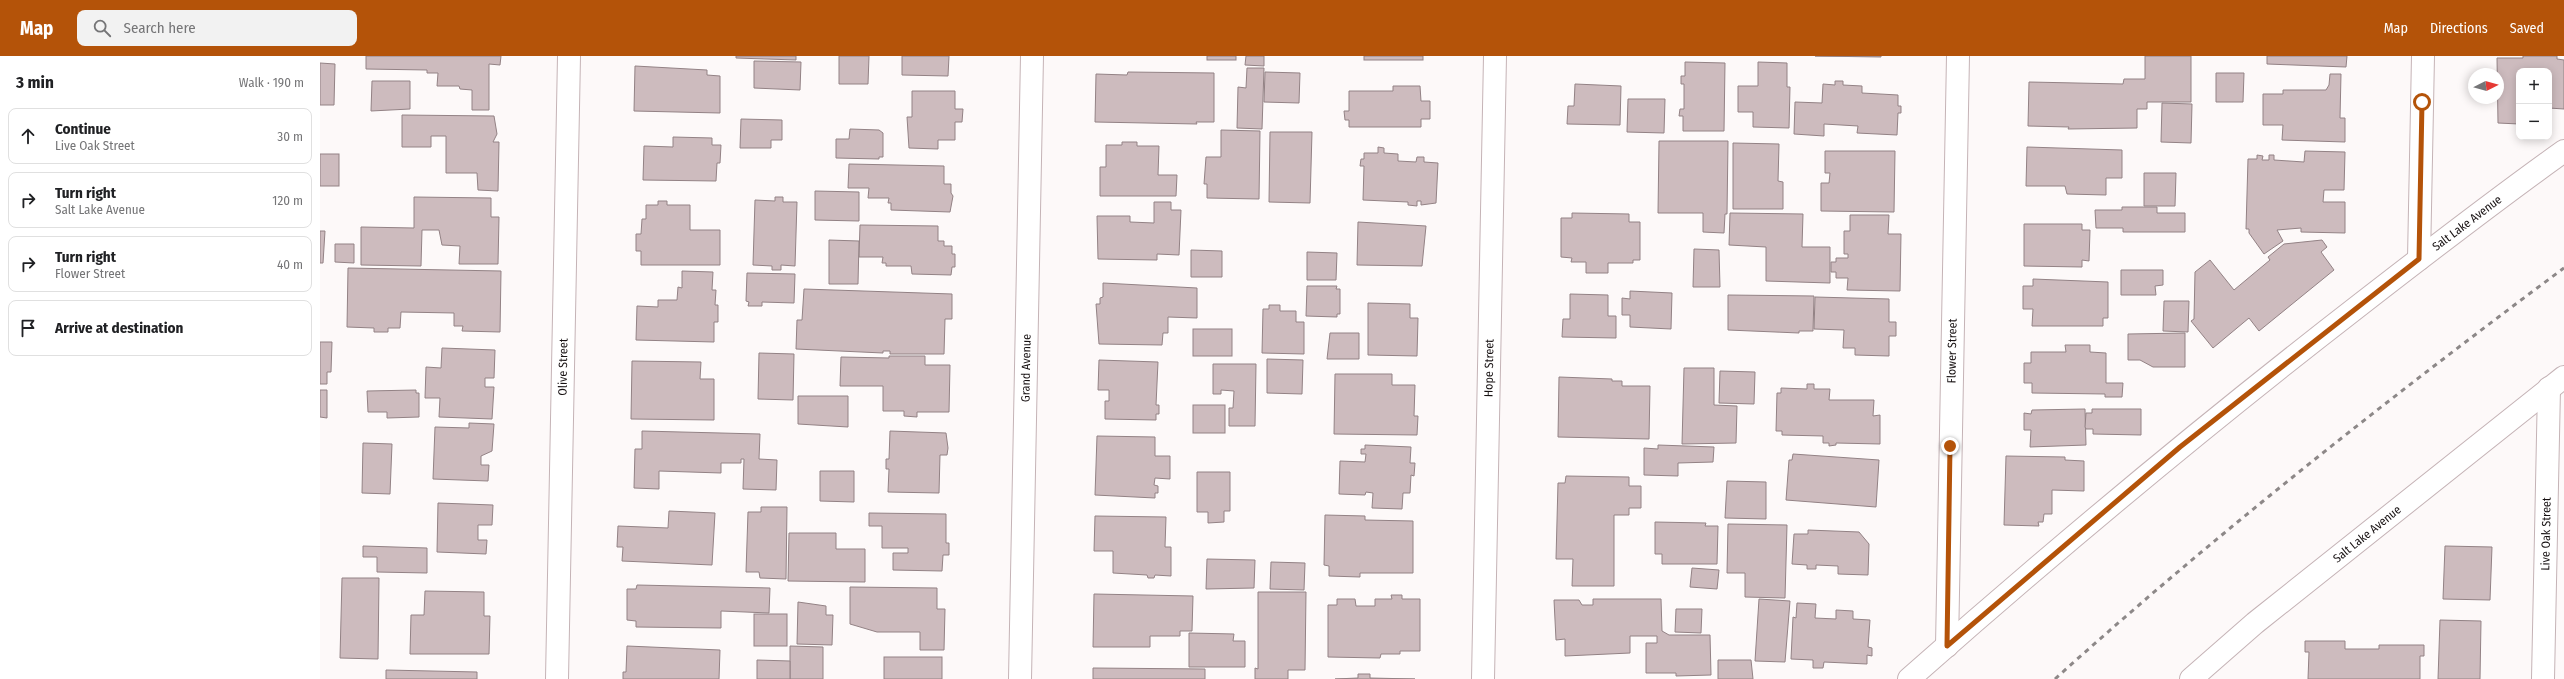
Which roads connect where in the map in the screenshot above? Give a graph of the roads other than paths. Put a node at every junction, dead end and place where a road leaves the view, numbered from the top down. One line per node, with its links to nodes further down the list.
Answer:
1 (569, 56): 10 (street, Olive Street)
2 (1032, 56): 11 (street, Grand Avenue)
3 (1495, 56): 12 (street, Hope Street)
4 (1958, 56): 9 (street, Flower Street)
5 (2422, 56): 7 (street)
6 (2564, 151): 7 (street, Salt Lake Avenue)
7 (2419, 259): 9 (street, Salt Lake Avenue)
8 (2557, 383): 14 (street, Salt Lake Avenue); 15 (street, Live Oak Street)
9 (1947, 646): 13 (street, Salt Lake Avenue)
10 (557, 679)
11 (1020, 679)
12 (1483, 679)
13 (1909, 679)
14 (2191, 679)
15 (2543, 679)

